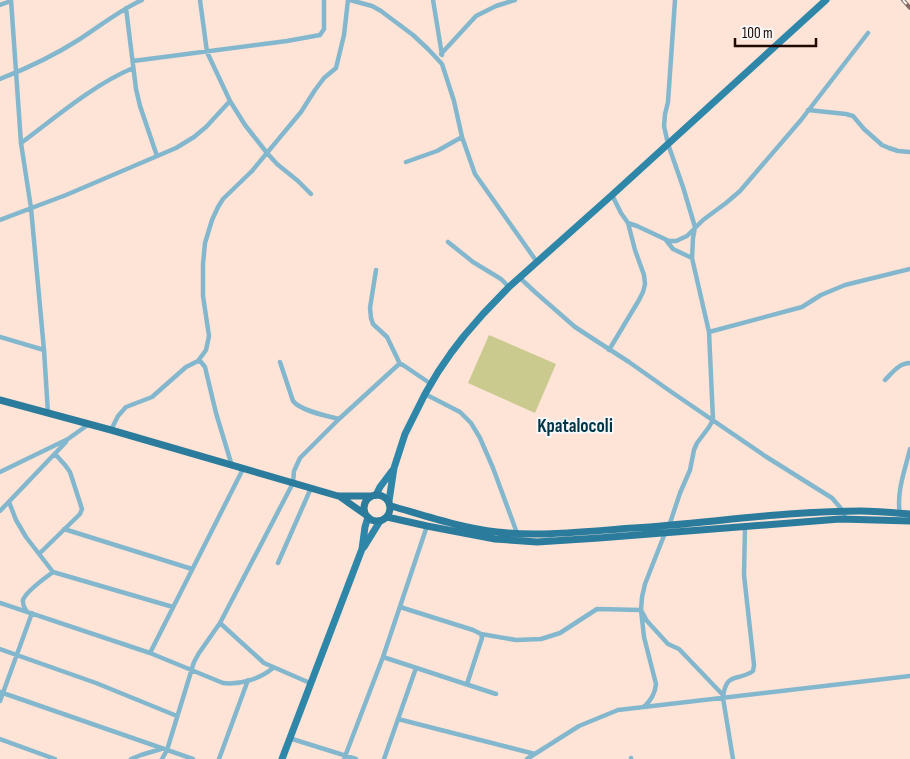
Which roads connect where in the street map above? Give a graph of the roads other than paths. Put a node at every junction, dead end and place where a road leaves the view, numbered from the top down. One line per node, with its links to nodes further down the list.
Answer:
1 (11, 0): 11 (street); 18 (street)
2 (142, 0): 10 (street)
3 (200, 0): 13 (street)
4 (324, 0): 13 (street)
5 (349, 0): 16 (street); 26 (street)
6 (433, 0): 14 (street)
7 (515, 0): 14 (street)
8 (675, 0): 24 (street)
9 (826, 0): 24 (main road)
10 (129, 4): 15 (street); 18 (street)
11 (0, 5)
12 (868, 33): 21 (street)
13 (207, 52): 15 (street); 20 (street)
14 (441, 54): 16 (street)
15 (133, 61): 17 (street)
16 (442, 64): 22 (street)
17 (133, 68): 23 (street); 27 (street)
18 (16, 72): 19 (street); 23 (street)
19 (0, 78)
20 (230, 100): 26 (street); 27 (street)
21 (808, 110): 25 (street); 34 (street)
22 (462, 137): 28 (street); 38 (street)
23 (21, 143): 31 (street)
24 (668, 144): 30 (main road); 34 (street)
25 (910, 152)
26 (267, 153): 29 (street); 47 (street)
27 (157, 156): 31 (street)
28 (406, 162)
29 (311, 194)
30 (612, 195): 33 (street); 38 (main road)
31 (31, 208): 32 (street); 45 (street)
32 (0, 220)
33 (628, 223): 35 (street); 46 (street)
34 (695, 227): 35 (street); 37 (street)
35 (665, 239): 37 (street)
36 (448, 242): 42 (street)
37 (692, 258): 43 (street)
38 (537, 262): 41 (main road)
39 (910, 269): 43 (street)
40 (376, 270): 50 (street)
41 (520, 278): 42 (main road); 46 (street)
42 (509, 287): 52 (main road)
43 (709, 332): 57 (street)
44 (0, 337): 45 (street)
45 (44, 350): 55 (street)
46 (609, 350): 57 (street)
47 (198, 361): 59 (street); 63 (street)
48 (280, 362): 56 (street)
49 (910, 363): 51 (street)
50 (400, 364): 52 (street); 56 (street)
51 (885, 380)
52 (431, 384): 53 (main road)
53 (425, 394): 64 (main road); 85 (street)
54 (0, 400): 55 (highway)
55 (48, 413): 58 (highway)
56 (339, 420): 67 (street)
57 (712, 420): 77 (street); 82 (street)
58 (88, 424): 59 (highway); 60 (street)
59 (111, 430): 63 (highway)
60 (68, 439): 62 (street); 66 (street)
61 (910, 449): 74 (street)
62 (55, 454): 71 (street); 84 (street)
63 (232, 466): 65 (highway)
64 (394, 468): 70 (main road); 72 (main road)
65 (243, 469): 67 (highway); 90 (street)
66 (0, 472)
67 (293, 483): 68 (highway); 97 (street)
68 (311, 488): 69 (highway); 89 (street)
69 (338, 496): 70 (highway); 76 (highway)
70 (374, 496): 72 (highway); 76 (highway)
71 (9, 502): 73 (street); 88 (street)
72 (390, 504): 78 (highway); 85 (highway)
73 (0, 512)
74 (900, 514): 75 (highway); 77 (highway)
75 (910, 514)
76 (367, 516): 79 (highway); 87 (main road)
77 (844, 516): 80 (highway); 82 (highway); 83 (highway)
78 (387, 517): 79 (highway); 81 (highway)
79 (380, 521): 87 (main road)
80 (910, 521)
81 (428, 526): 86 (highway); 94 (street)
82 (669, 526): 85 (highway)
83 (745, 527): 86 (highway); 112 (street)
84 (64, 529): 88 (street); 90 (street)
85 (517, 533)
86 (665, 533): 95 (street)
87 (362, 549): 108 (main road)
88 (39, 554): 91 (street)
89 (278, 563)
90 (192, 570): 93 (street)
91 (53, 572): 93 (street); 96 (street)
92 (0, 602): 96 (street)
93 (173, 607): 100 (street)
94 (400, 607): 98 (street); 102 (street)
95 (640, 610): 98 (street); 112 (street); 114 (street)
96 (29, 613): 100 (street); 101 (street)
97 (220, 623): 103 (street); 105 (street)
98 (480, 634): 109 (street)
99 (0, 649): 101 (street)
100 (150, 653): 105 (street)
101 (18, 655): 110 (street); 115 (street)
102 (382, 657): 104 (street); 121 (street)
103 (274, 668): 107 (street); 108 (street)
104 (416, 668): 109 (street); 116 (street)
105 (192, 670): 107 (street); 115 (street)
106 (910, 676): 112 (street)
107 (248, 680): 126 (street)
108 (310, 683): 117 (main road)
109 (467, 684): 111 (street)
110 (2, 692): 113 (street); 119 (street)
111 (496, 694)
112 (723, 696): 114 (street); 131 (street)
113 (0, 701)
114 (644, 707): 120 (street)
115 (177, 716): 119 (street)
116 (398, 719): 120 (street); 129 (street)
117 (289, 738): 121 (street); 127 (main road)
118 (0, 739): 122 (street)
119 (164, 749): 123 (street); 124 (street); 125 (street)
120 (535, 754): 130 (street)
121 (345, 758): 128 (street)
122 (55, 759)
123 (131, 759)
124 (162, 759)
125 (193, 759)
126 (219, 759)
127 (282, 759)
128 (356, 759)
129 (384, 759)
130 (527, 759)
131 (733, 759)

